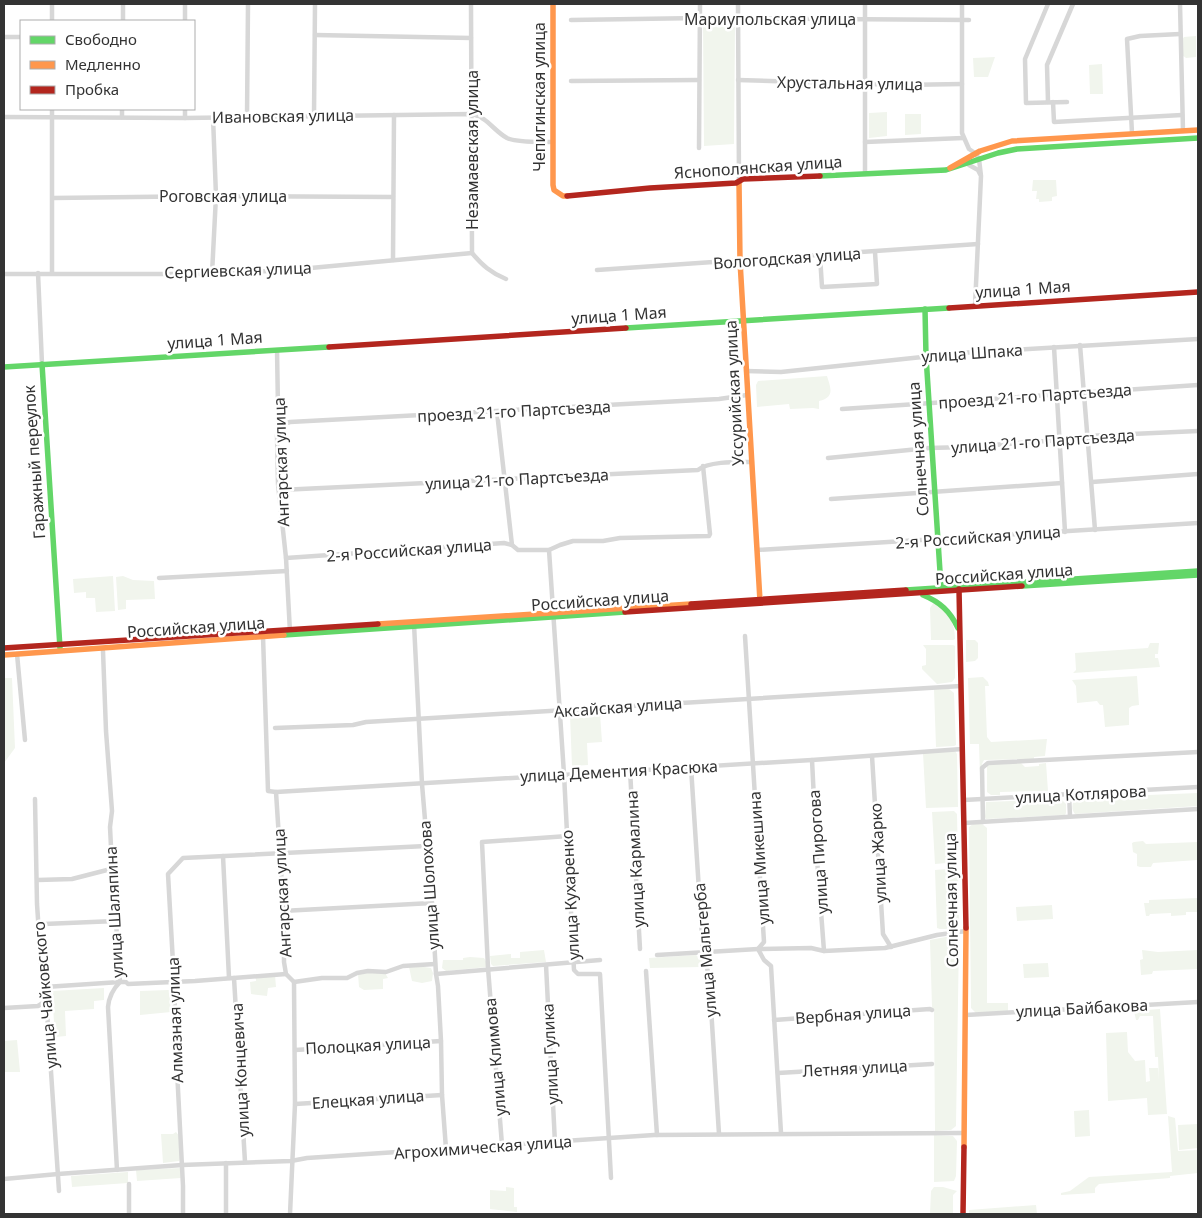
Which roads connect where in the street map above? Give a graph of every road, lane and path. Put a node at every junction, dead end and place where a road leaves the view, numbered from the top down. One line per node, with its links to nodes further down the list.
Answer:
1 (52, 4): 18 (street)
2 (123, 4): 19 (street)
3 (185, 4): 20 (street)
4 (248, 4): 46 (street)
5 (315, 4): 25 (street)
6 (471, 4): 28 (street, Незамаевская улица)
7 (553, 4): 56 (street, Чепигинская улица)
8 (700, 4): 15 (street)
9 (738, 4): 16 (street)
10 (865, 4): 17 (street)
11 (962, 4): 22 (street)
12 (1048, 4): 34 (street)
13 (1073, 4): 34 (street)
14 (1180, 4): 24 (street)
15 (700, 18): 16 (street, Мариупольская улица); 21 (street, Мариупольская улица); 29 (street)
16 (738, 19): 17 (street, Мариупольская улица); 30 (street)
17 (865, 19): 22 (street, Мариупольская улица); 32 (street)
18 (52, 20)
19 (123, 20)
20 (185, 20)
21 (571, 20)
22 (962, 20): 23 (street, Мариупольская улица); 33 (street)
23 (969, 20)
24 (1180, 34): 42 (street); 47 (street)
25 (314, 35): 28 (street); 40 (street)
26 (4, 37): 27 (street)
27 (20, 37)
28 (471, 38): 39 (street, Незамаевская улица)
29 (699, 80): 31 (street); 58 (street)
30 (738, 80): 32 (street, Хрустальная улица); 66 (street)
31 (571, 81)
32 (865, 82): 33 (street, Хрустальная улица); 57 (street)
33 (962, 84): 53 (street)
34 (1050, 102): 35 (street); 47 (street)
35 (1067, 102)
36 (52, 110): 48 (street)
37 (122, 110): 44 (street)
38 (185, 110): 49 (street)
39 (472, 114): 41 (street, Ивановская улица); 56 (street); 73 (street, Незамаевская улица)
40 (314, 115): 41 (street, Ивановская улица); 46 (street, Ивановская улица)
41 (394, 115): 69 (street)
42 (1182, 115): 47 (street); 51 (street)
43 (4, 117): 48 (street, Ивановская улица)
44 (122, 117): 48 (street, Ивановская улица); 49 (street, Ивановская улица)
45 (213, 117): 46 (street, Ивановская улица); 49 (street, Ивановская улица); 67 (street)
46 (248, 117)
47 (1132, 117): 52 (street)
48 (52, 118): 70 (street)
49 (185, 118)
50 (1198, 130): 51 (street)
51 (1183, 131): 52 (street)
52 (1132, 133): 55 (street)
53 (964, 138): 57 (street); 60 (street)
54 (1198, 138): 59 (street, Яснополянская улица)
55 (1020, 140): 59 (street); 60 (street)
56 (553, 142): 68 (street, Чепигинская улица)
57 (865, 142): 64 (street)
58 (699, 148)
59 (1021, 148): 61 (street, Яснополянская улица)
60 (975, 153): 61 (street); 63 (street)
61 (979, 159): 62 (street, Яснополянская улица); 65 (street)
62 (969, 165): 63 (street, Яснополянская улица); 65 (street)
63 (946, 170): 64 (street, Яснополянская улица)
64 (865, 174): 66 (street, Яснополянская улица)
65 (981, 176): 71 (street)
66 (739, 182): 68 (street, Яснополянская улица); 76 (street, Уссурийская улица)
67 (216, 196): 69 (street, Роговская улица); 70 (street, Роговская улица); 81 (street)
68 (573, 196)
69 (393, 197): 75 (street)
70 (53, 198): 79 (street)
71 (978, 244): 72 (street, Вологодская улица); 84 (street)
72 (875, 252): 74 (street, Вологодская улица); 74 (street)
73 (472, 253): 75 (street, Сергиевская улица); 82 (street, Незамаевская улица)
74 (820, 256): 76 (street, Вологодская улица)
75 (393, 260): 81 (street, Сергиевская улица)
76 (740, 261): 77 (street, Вологодская улица); 86 (street, Уссурийская улица)
77 (597, 270)
78 (38, 273): 79 (street, Сергиевская улица); 80 (street, Сергиевская улица); 92 (street, Гаражный переулок)
79 (52, 273): 81 (street, Сергиевская улица)
80 (4, 274)
81 (212, 274)
82 (506, 279)
83 (1198, 292): 84 (street, улица 1 Мая)
84 (975, 306): 85 (street, улица 1 Мая)
85 (925, 309): 86 (street, улица 1 Мая); 91 (street, Солнечная улица)
86 (744, 321): 90 (street, улица 1 Мая); 94 (street, Уссурийская улица)
87 (1198, 339): 88 (street, улица Шпака)
88 (1080, 345): 89 (street, улица Шпака); 96 (street)
89 (1054, 347): 91 (street, улица Шпака); 98 (street)
90 (277, 350): 92 (street, улица 1 Мая); 102 (street, Ангарская улица)
91 (926, 356): 94 (street, улица Шпака); 99 (street, Солнечная улица)
92 (40, 364): 93 (street, улица 1 Мая); 139 (street, Гаражный переулок)
93 (4, 367)
94 (746, 372): 97 (street, Уссурийская улица)
95 (1198, 385): 96 (street, проезд 21-го Партсъезда)
96 (1085, 392): 98 (street, проезд 21-го Партсъезда); 104 (street)
97 (747, 395): 101 (street, проезд 21-го Партсъезда); 108 (street, Уссурийская улица)
98 (1056, 395): 99 (street, проезд 21-го Партсъезда); 105 (street)
99 (929, 403): 100 (street, проезд 21-го Партсъезда); 106 (street, Солнечная улица)
100 (842, 409)
101 (497, 412): 102 (street, проезд 21-го Партсъезда); 111 (street)
102 (281, 424): 114 (street, Ангарская улица)
103 (1198, 432): 104 (street, улица 21-го Партсъезда)
104 (1088, 436): 105 (street, улица 21-го Партсъезда); 112 (street)
105 (1060, 440): 106 (street, улица 21-го Партсъезда); 113 (street)
106 (932, 448): 107 (street, улица 21-го Партсъезда); 115 (street, Солнечная улица)
107 (828, 458)
108 (752, 462): 109 (street, улица 21-го Партсъезда); 123 (street, Уссурийская улица)
109 (703, 466): 111 (street, улица 21-го Партсъезда); 122 (street, 2-я Российская улица)
110 (1198, 474): 112 (street)
111 (505, 479): 114 (street, улица 21-го Партсъезда); 121 (street)
112 (1092, 482): 118 (street)
113 (1062, 484): 115 (street); 119 (street)
114 (280, 490): 124 (street, Ангарская улица)
115 (935, 493): 116 (street); 120 (street, Солнечная улица)
116 (831, 499)
117 (1198, 523): 118 (street, 2-я Российская улица)
118 (1095, 530): 119 (street, 2-я Российская улица)
119 (1065, 532): 120 (street, 2-я Российская улица)
120 (938, 540): 123 (street, 2-я Российская улица); 129 (street, Солнечная улица)
121 (512, 545): 122 (street, 2-я Российская улица); 124 (street, 2-я Российская улица)
122 (549, 550): 133 (street, улица Кухаренко)
123 (757, 550): 132 (street, Уссурийская улица)
124 (286, 558): 125 (street, Ангарская улица)
125 (287, 571): 128 (street); 135 (street, Ангарская улица)
126 (1198, 571): 130 (street, Российская улица)
127 (1198, 576): 130 (street, Российская улица)
128 (159, 578)
129 (941, 587): 130 (street, Российская улица); 132 (street, Российская улица)
130 (959, 588): 131 (street, Российская улица); 136 (street, Солнечная улица)
131 (917, 594): 132 (street, Российская улица); 136 (street)
132 (760, 601): 133 (street, Российская улица)
133 (554, 615): 134 (street, Российская улица); 146 (street, улица Кухаренко)
134 (414, 623): 135 (street, Российская улица); 147 (street, улица Шолохова)
135 (290, 632): 137 (street, Российская улица); 139 (street, Российская улица)
136 (960, 633): 144 (street, Солнечная улица)
137 (263, 636): 139 (street, Российская улица); 160 (street, Ангарская улица)
138 (745, 636): 145 (street, улица Микешина)
139 (60, 647): 140 (street, Российская улица); 142 (street, Российская улица)
140 (4, 648)
141 (103, 651): 173 (street, улица Шаляпина)
142 (17, 654): 143 (street, Российская улица); 149 (street)
143 (4, 655)
144 (961, 686): 145 (street, Аксайская улица); 150 (street, Солнечная улица)
145 (749, 699): 146 (street, Аксайская улица); 154 (street, улица Микешина)
146 (560, 711): 147 (street, Аксайская улица); 157 (street, улица Кухаренко)
147 (419, 719): 148 (street, Аксайская улица); 158 (street, улица Шолохова)
148 (275, 728)
149 (25, 740)
150 (962, 749): 152 (street, улица Дементия Красюка); 164 (street, Солнечная улица)
151 (1198, 752): 163 (street)
152 (872, 756): 153 (street, улица Дементия Красюка); 180 (street, улица Жарко)
153 (812, 760): 154 (street, улица Дементия Красюка); 183 (street, улица Пирогова)
154 (753, 763): 155 (street, улица Дементия Красюка); 182 (street, улица Микешина)
155 (691, 766): 156 (street, улица Дементия Красюка); 184 (street, улица Мальгерба)
156 (630, 770): 157 (street, улица Дементия Красюка); 181 (street, улица Кармалина)
157 (564, 774): 158 (street, улица Дементия Красюка); 169 (street, улица Кухаренко)
158 (422, 784): 160 (street, улица Дементия Красюка); 170 (street, улица Шолохова)
159 (1198, 787): 161 (street, улица Котлярова)
160 (276, 792): 171 (street, Ангарская улица)
161 (1069, 794): 163 (street, улица Котлярова); 166 (street)
162 (35, 799): 174 (street, улица Чайковского)
163 (983, 799): 164 (street, улица Котлярова); 167 (street)
164 (964, 800): 168 (street, Солнечная улица)
165 (1198, 809): 166 (street, улица Котлярова)
166 (1070, 816): 167 (street, улица Котлярова)
167 (983, 822): 168 (street, улица Котлярова)
168 (964, 823): 179 (street, Солнечная улица)
169 (568, 836): 187 (street, улица Кухаренко); 190 (street, улица Климова)
170 (426, 846): 171 (street); 175 (street, улица Шолохова)
171 (280, 854): 172 (street); 176 (street, Ангарская улица)
172 (222, 856): 194 (street, улица Концевича); 196 (street, Алмазная улица)
173 (113, 873): 174 (street); 177 (street, улица Шаляпина)
174 (38, 880): 198 (street, улица Чайковского)
175 (432, 903): 176 (street); 188 (street, улица Шолохова)
176 (282, 911): 192 (street, Ангарская улица)
177 (116, 921): 178 (street); 195 (street, улица Шаляпина)
178 (44, 924)
179 (966, 931): 180 (street); 203 (street, Солнечная улица)
180 (891, 947): 183 (street)
181 (640, 949)
182 (758, 949): 183 (street); 184 (street); 204 (street, улица Микешина)
183 (824, 951)
184 (703, 952): 185 (street); 213 (street, улица Мальгерба)
185 (657, 955)
186 (600, 960): 187 (street)
187 (574, 962): 189 (street); 215 (street, улица Кухаренко)
188 (435, 964): 193 (street, улица Шолохова); 197 (street)
189 (546, 965): 190 (street); 216 (street, улица Гулика)
190 (488, 968): 193 (street); 217 (street, улица Климова)
191 (646, 971): 214 (street)
192 (286, 974): 194 (street); 197 (street, Ангарская улица)
193 (436, 974): 205 (street, улица Шолохова)
194 (232, 978): 196 (street); 220 (street, улица Концевича)
195 (120, 982): 196 (street); 198 (street); 223 (street, улица Шаляпина)
196 (174, 982): 222 (street, Алмазная улица)
197 (294, 982): 206 (street)
198 (46, 987): 199 (street, улица Чайковского)
199 (46, 1001): 201 (street); 224 (street, улица Чайковского)
200 (1198, 1002): 203 (street, улица Байбакова)
201 (4, 1008)
202 (932, 1010): 204 (street, Вербная улица)
203 (966, 1015): 212 (street, Солнечная улица)
204 (774, 1020): 208 (street, улица Микешина)
205 (441, 1041): 206 (street, Полоцкая улица); 209 (street, улица Шолохова)
206 (295, 1050): 210 (street)
207 (932, 1064): 208 (street, Летняя улица)
208 (778, 1073): 211 (street, улица Микешина)
209 (442, 1095): 210 (street, Елецкая улица); 218 (street, улица Шолохова)
210 (295, 1104): 219 (street)
211 (781, 1133): 212 (street, Агрохимическая улица); 213 (street, Агрохимическая улица)
212 (964, 1133): 233 (street, Солнечная улица)
213 (719, 1134): 214 (street, Агрохимическая улица)
214 (657, 1135): 215 (street, Агрохимическая улица)
215 (610, 1137): 216 (street, Агрохимическая улица); 225 (street, улица Кухаренко)
216 (555, 1142): 217 (street, Агрохимическая улица)
217 (502, 1146): 218 (street, Агрохимическая улица)
218 (446, 1149): 219 (street, Агрохимическая улица)
219 (291, 1161): 220 (street, Агрохимическая улица); 232 (street)
220 (245, 1162): 221 (street, Агрохимическая улица)
221 (226, 1163): 222 (street, Агрохимическая улица); 231 (street)
222 (182, 1165): 223 (street, Агрохимическая улица); 230 (street, Алмазная улица)
223 (117, 1170): 224 (street, Агрохимическая улица)
224 (58, 1174): 226 (street, Агрохимическая улица); 228 (street, улица Чайковского)
225 (611, 1178)
226 (4, 1179)
227 (129, 1184): 229 (street)
228 (60, 1192)
229 (129, 1214)
230 (183, 1214)
231 (226, 1214)
232 (290, 1214)
233 (962, 1214)

